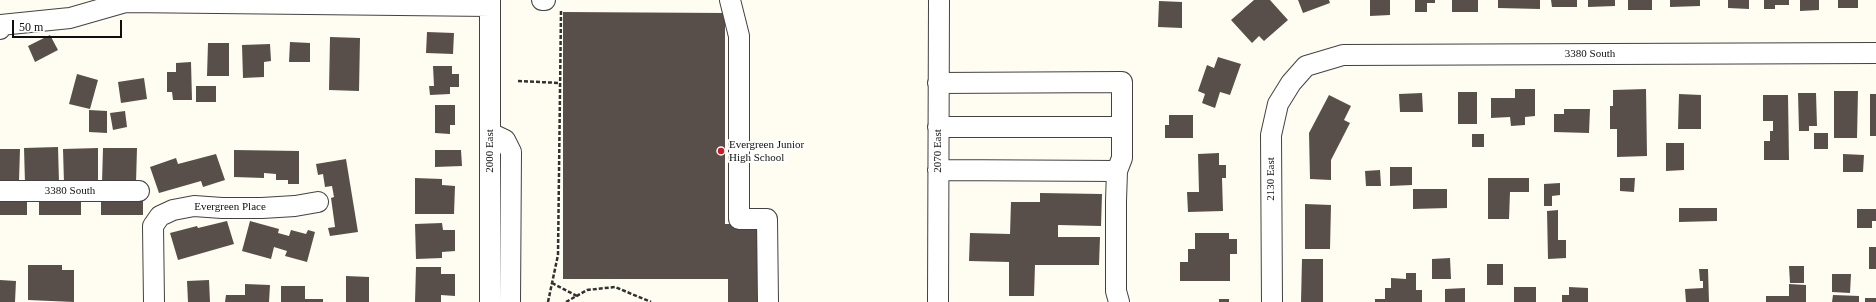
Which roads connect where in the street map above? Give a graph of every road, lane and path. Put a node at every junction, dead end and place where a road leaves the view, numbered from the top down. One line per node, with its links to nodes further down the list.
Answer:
1 (730, 0): 28 (street)
2 (939, 0): 11 (street, 2070 East)
3 (126, 1): 4 (street); 6 (street)
4 (490, 3): 14 (street, 2000 East)
5 (561, 11): 10 (path)
6 (0, 29)
7 (1876, 53): 8 (street, 3380 South)
8 (1306, 66): 31 (street, 2130 East)
9 (518, 81): 10 (path)
10 (560, 83): 20 (path)
11 (938, 83): 12 (street, 2070 East); 13 (street)
12 (938, 127): 13 (street); 15 (street, 2070 East)
13 (1122, 127): 16 (street)
14 (490, 133): 23 (street, 2000 East); 24 (street)
15 (938, 170): 16 (street); 29 (street, 2070 East)
16 (1117, 170): 30 (street)
17 (0, 191): 18 (street, 3380 South)
18 (139, 191)
19 (318, 202): 22 (street, Evergreen Place)
20 (552, 283): 21 (path); 25 (path)
21 (577, 296): 26 (path); 27 (path)
22 (154, 302)
23 (490, 302)
24 (510, 302)
25 (548, 302)
26 (566, 302)
27 (651, 302)
28 (768, 302)
29 (938, 302)
30 (1119, 302)
31 (1272, 302)

